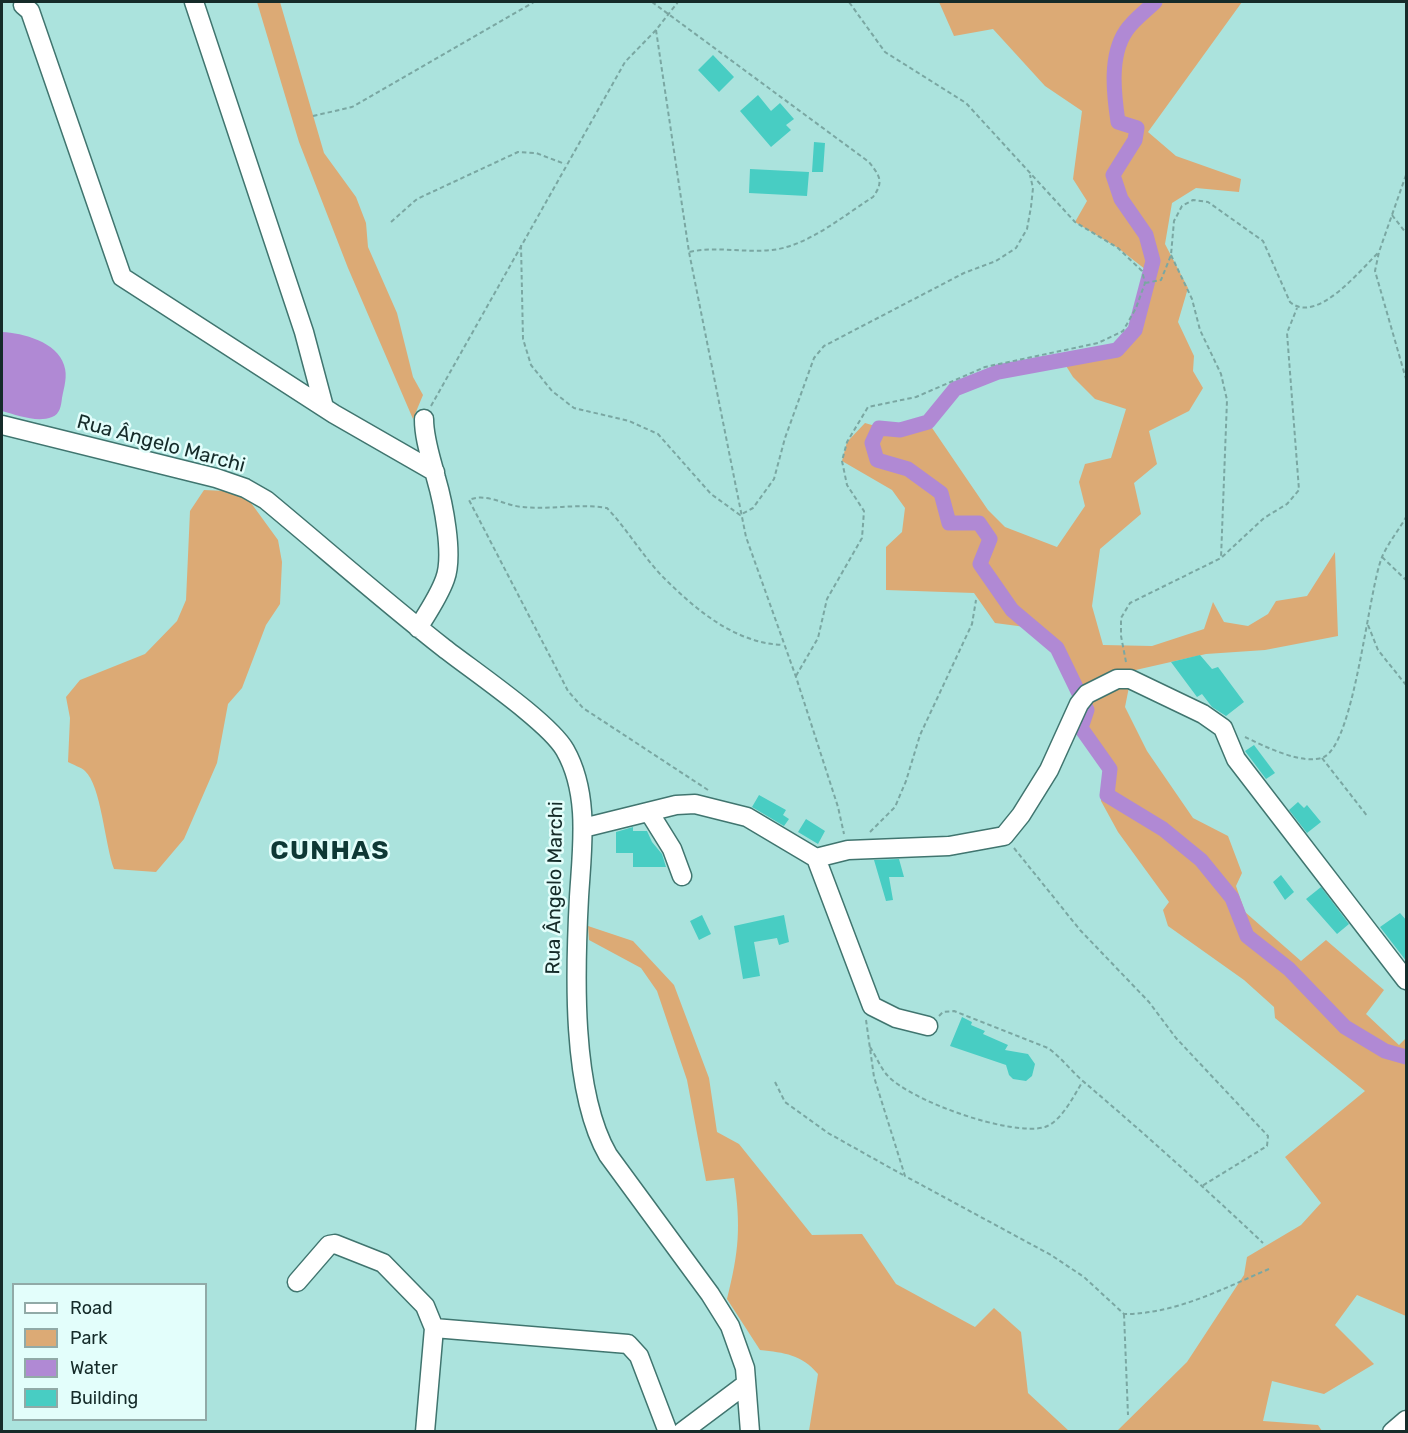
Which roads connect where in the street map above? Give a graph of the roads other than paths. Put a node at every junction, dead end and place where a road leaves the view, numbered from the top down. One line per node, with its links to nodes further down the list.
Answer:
1 (195, 2): 3 (street)
2 (23, 5): 3 (street)
3 (324, 407): 6 (street)
4 (424, 419): 6 (street)
5 (2, 425): 7 (street, Rua Ângelo Marchi)
6 (435, 472): 7 (street)
7 (418, 628): 9 (street, Rua Ângelo Marchi)
8 (649, 812): 9 (street); 10 (street); 11 (street)
9 (583, 828): 16 (street, Rua Ângelo Marchi)
10 (816, 858): 12 (street); 13 (street)
11 (682, 876)
12 (1407, 980)
13 (928, 1026)
14 (297, 1282): 15 (street)
15 (434, 1328): 18 (street); 19 (street)
16 (746, 1384): 20 (street); 21 (street, Rua Ângelo Marchi)
17 (1407, 1420): 22 (street)
18 (425, 1431)
19 (668, 1431)
20 (682, 1431)
21 (750, 1431)
22 (1392, 1431)

